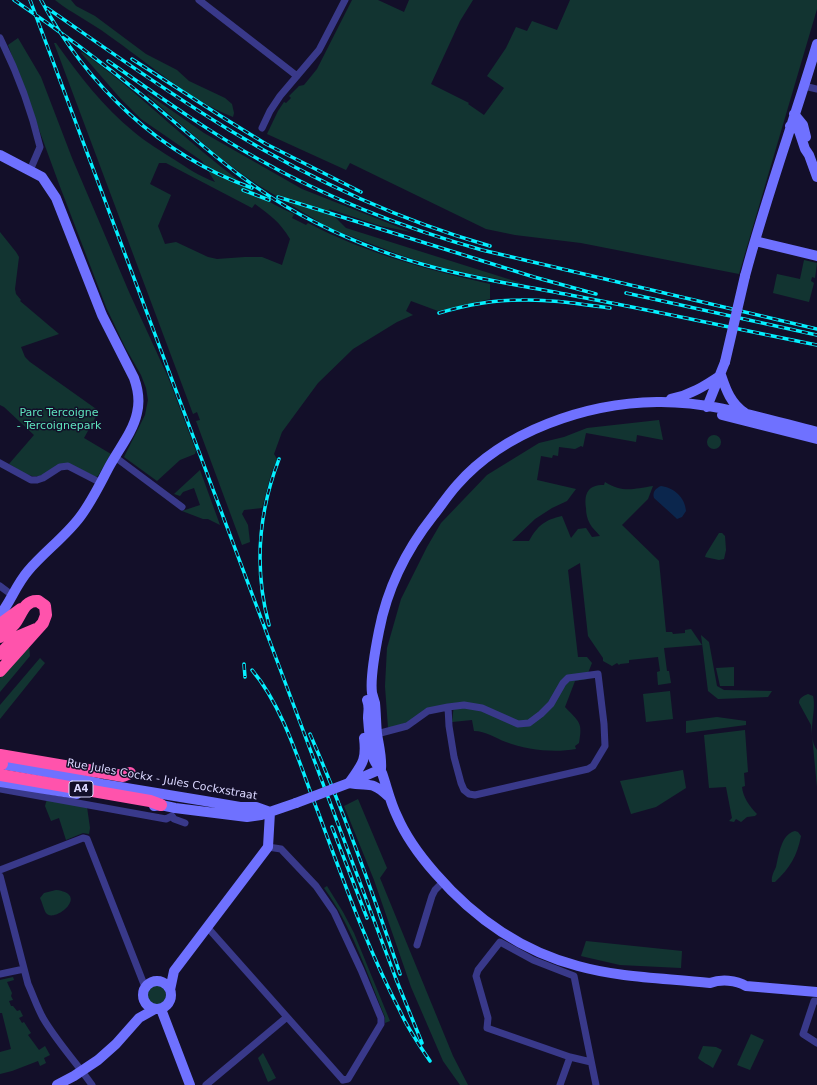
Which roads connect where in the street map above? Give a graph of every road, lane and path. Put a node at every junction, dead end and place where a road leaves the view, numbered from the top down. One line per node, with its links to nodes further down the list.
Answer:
1 (199, 0): 5 (street)
2 (346, 0): 5 (street)
3 (0, 38): 13 (street)
4 (817, 44): 6 (main road)
5 (297, 76): 10 (street)
6 (804, 86): 7 (street); 8 (main road)
7 (817, 89)
8 (794, 114): 9 (main road); 11 (main road)
9 (790, 126): 11 (main road); 15 (main road)
10 (262, 128)
11 (813, 154): 14 (main road)
12 (0, 155): 13 (main road)
13 (25, 169): 23 (main road)
14 (817, 177)
15 (755, 241): 16 (main road); 17 (main road, bridge)
16 (817, 256)
17 (721, 375): 18 (main road); 19 (main road); 20 (main road)
18 (657, 402): 19 (main road); 36 (main road)
19 (707, 407): 20 (main road); 22 (main road)
20 (747, 414): 21 (main road)
21 (817, 432)
22 (817, 439)
23 (115, 457): 25 (main road); 26 (street)
24 (0, 463): 25 (street)
25 (101, 482): 28 (main road)
26 (182, 507)
27 (0, 586): 28 (street)
28 (12, 595): 30 (main road)
29 (25, 606): 31 (highway); 32 (highway); 33 (highway)
30 (0, 615)
31 (0, 624)
32 (39, 628): 34 (highway); 35 (highway)
33 (0, 637)
34 (0, 654)
35 (0, 671)
36 (370, 696): 38 (main road); 43 (main road)
37 (448, 707): 37 (street); 38 (street)
38 (374, 735): 40 (main road)
39 (0, 764): 41 (highway); 46 (highway, A4); 47 (main road, Rue Jules Cockx - Jules Cockxstraat)
40 (381, 769): 43 (main road); 45 (main road)
41 (130, 773)
42 (0, 782): 46 (main road, Rue Jules Cockx - Jules Cockxstraat)
43 (349, 783): 45 (main road); 47 (main road, bridge)
44 (0, 789): 46 (street, Rue Jules Cockx - Jules Cockxstraat)
45 (389, 797): 52 (main road)
46 (169, 810): 47 (main road, Rue Jules Cockx - Jules Cockxstraat); 48 (street, Rue Jules Cockx - Jules Cockxstraat)
47 (270, 812): 49 (main road)
48 (185, 823)
49 (268, 847): 53 (main road); 70 (street)
50 (0, 870): 59 (street)
51 (0, 876): 55 (street)
52 (443, 882): 54 (street); 61 (main road)
53 (208, 928): 56 (main road); 64 (street)
54 (417, 945)
55 (24, 969): 57 (street); 69 (street)
56 (174, 971): 58 (main road); 60 (main road)
57 (0, 974)
58 (158, 981): 59 (main road); 60 (main road)
59 (145, 987): 62 (main road)
60 (170, 990): 63 (main road)
61 (816, 998): 66 (street)
62 (143, 999): 63 (main road); 65 (main road)
63 (158, 1009): 65 (main road); 73 (main road)
64 (287, 1017): 70 (street); 74 (street)
65 (139, 1018): 69 (main road)
66 (817, 1043)
67 (570, 1057): 68 (street); 68 (street); 75 (street)
68 (591, 1062): 76 (street)
69 (82, 1071): 71 (main road); 72 (street)
70 (343, 1083)
71 (57, 1085)
72 (92, 1085)
73 (190, 1085)
74 (206, 1085)
75 (560, 1085)
76 (596, 1085)

